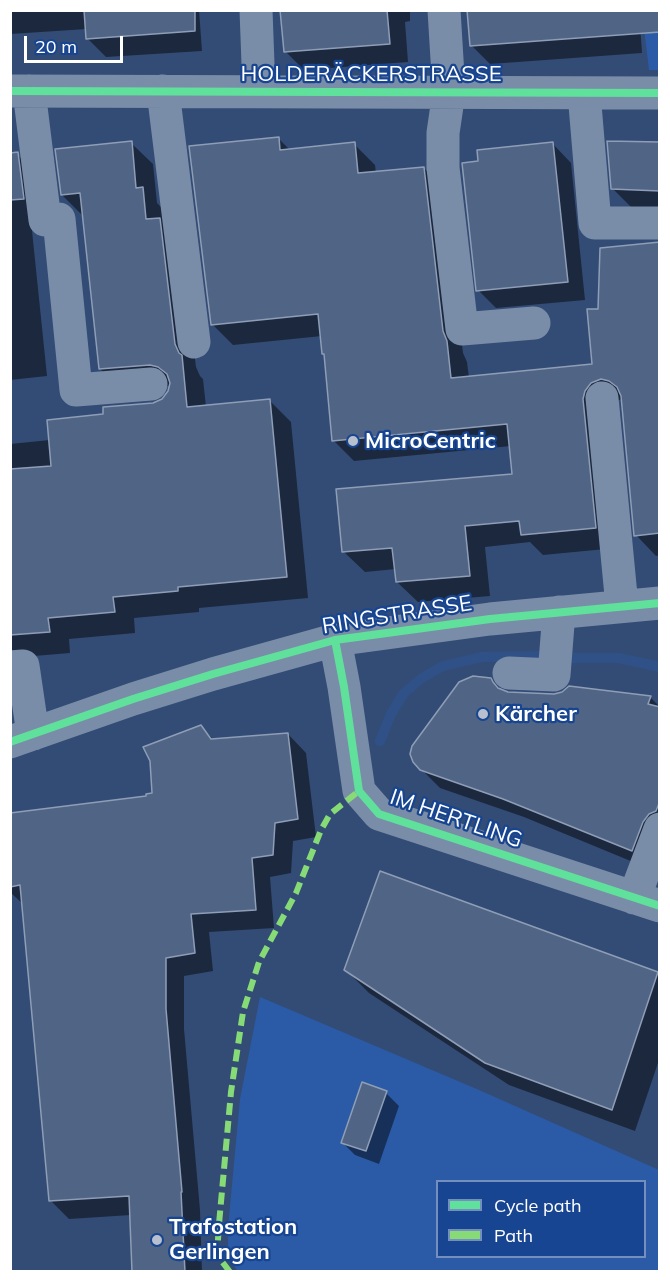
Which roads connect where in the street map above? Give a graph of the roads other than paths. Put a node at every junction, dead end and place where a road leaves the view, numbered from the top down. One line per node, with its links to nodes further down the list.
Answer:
1 (256, 10): 5 (street)
2 (444, 10): 6 (street)
3 (20, 91): 4 (street, HOLDERÄCKERSTRASSE); 12 (street)
4 (163, 91): 5 (street, HOLDERÄCKERSTRASSE); 11 (street)
5 (259, 91): 6 (street, HOLDERÄCKERSTRASSE)
6 (449, 93): 7 (street, HOLDERÄCKERSTRASSE); 10 (street)
7 (584, 93): 8 (street, HOLDERÄCKERSTRASSE); 9 (street)
8 (660, 93)
9 (660, 223)
10 (534, 323)
11 (194, 342)
12 (151, 384)
13 (602, 398): 15 (street)
14 (660, 603): 15 (street, RINGSTRASSE)
15 (622, 606): 16 (street, RINGSTRASSE)
16 (559, 612): 17 (street, RINGSTRASSE); 19 (street)
17 (335, 640): 20 (street, RINGSTRASSE); 22 (street, IM HERTLING)
18 (10, 667): 20 (street)
19 (509, 672)
20 (22, 738)
21 (660, 830): 22 (street)
22 (647, 902)

